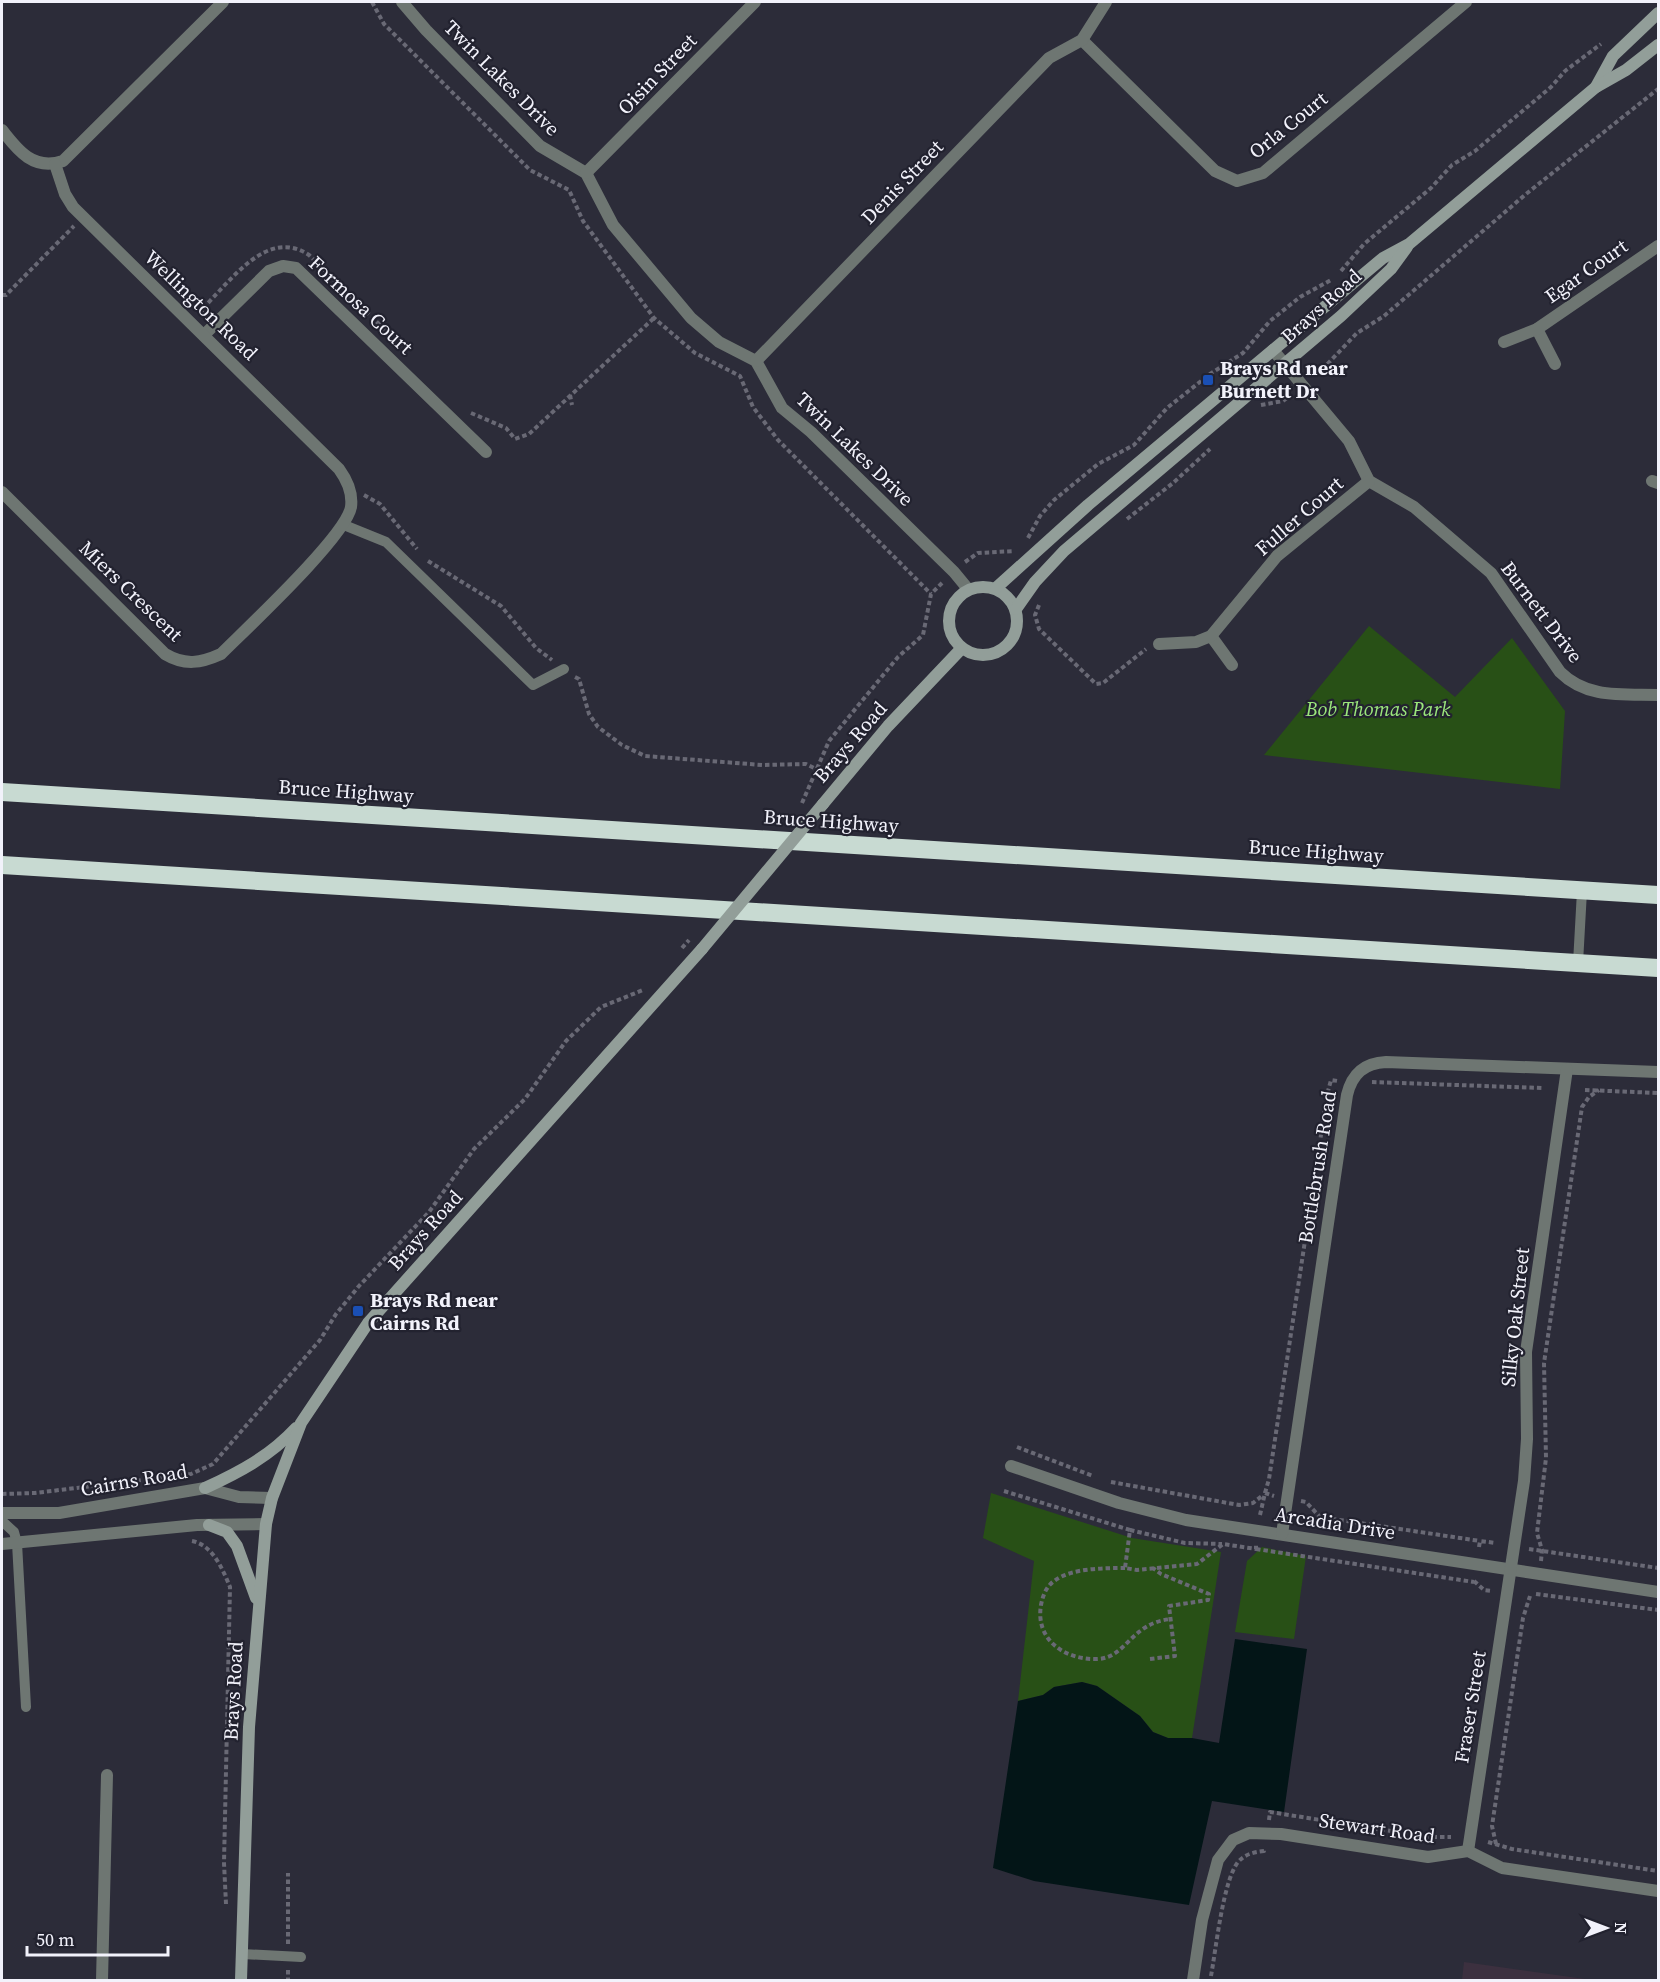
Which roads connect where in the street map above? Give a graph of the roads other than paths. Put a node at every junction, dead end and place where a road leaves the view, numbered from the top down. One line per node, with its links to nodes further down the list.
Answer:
1 (223, 2): 11 (street)
2 (402, 2): 12 (street, Twin Lakes Drive)
3 (755, 2): 12 (street, Oisin Street)
4 (1106, 2): 7 (street)
5 (1466, 2): 7 (street, Orla Court)
6 (1659, 13): 9 (main road, Brays Road)
7 (1082, 40): 19 (street, Denis Street)
8 (1659, 45): 9 (main road, Brays Road)
9 (1596, 87): 13 (main road, Brays Road)
10 (2, 130): 11 (street)
11 (55, 164): 16 (street, Wellington Road)
12 (586, 174): 19 (street)
13 (1409, 244): 18 (main road, Brays Road); 20 (main road, Brays Road)
14 (1659, 246): 15 (street, Egar Court)
15 (1537, 329): 17 (street, Egar Court); 21 (street, Egar Court)
16 (204, 335): 22 (street, Formosa Court); 25 (street, Wellington Road)
17 (1504, 342)
18 (1273, 350): 20 (street); 26 (main road, Brays Road)
19 (756, 361): 27 (street, Twin Lakes Drive)
20 (1285, 364): 23 (street); 28 (main road, Brays Road)
21 (1556, 364)
22 (486, 452)
23 (1369, 481): 29 (street, Fuller Court); 34 (street, Burnett Drive)
24 (2, 492): 25 (street, Miers Crescent)
25 (344, 525): 33 (lane)
26 (996, 588): 27 (main road); 28 (main road)
27 (968, 589): 31 (main road)
28 (1016, 609): 31 (main road)
29 (1211, 636): 30 (street); 32 (street)
30 (1159, 644)
31 (962, 648): 43 (main road, Brays Road, bridge)
32 (1232, 665)
33 (564, 669)
34 (1659, 695)
35 (2, 792): 37 (highway, Bruce Highway)
36 (2, 866): 39 (highway)
37 (1582, 891): 38 (highway, Bruce Highway); 39 (lane)
38 (1659, 895)
39 (1578, 963): 40 (highway)
40 (1659, 968)
41 (1567, 1069): 42 (street, Bottlebrush Road); 51 (street, Bottlebrush Road); 54 (street, Silky Oak Street)
42 (1659, 1072)
43 (301, 1423): 45 (main road); 46 (main road, Brays Road)
44 (1011, 1466): 51 (street, Arcadia Drive)
45 (199, 1489): 46 (street, Cairns Road); 47 (street, Cairns Road)
46 (272, 1498): 49 (main road, Brays Road)
47 (2, 1514)
48 (2, 1521): 52 (lane)
49 (266, 1524): 50 (street); 56 (main road, Brays Road)
50 (203, 1525): 52 (street); 56 (main road)
51 (1282, 1534): 54 (street, Arcadia Drive)
52 (17, 1543): 53 (street); 57 (lane)
53 (2, 1544)
54 (1511, 1569): 55 (street, Arcadia Drive); 59 (street, Fraser Street)
55 (1659, 1592)
56 (258, 1602): 61 (main road, Brays Road)
57 (26, 1707)
58 (107, 1775): 63 (street)
59 (1468, 1851): 60 (street); 65 (street, Stewart Road)
60 (1659, 1891)
61 (242, 1954): 62 (lane); 64 (main road, Brays Road)
62 (301, 1956)
63 (102, 1980)
64 (241, 1980)
65 (1193, 1980)

